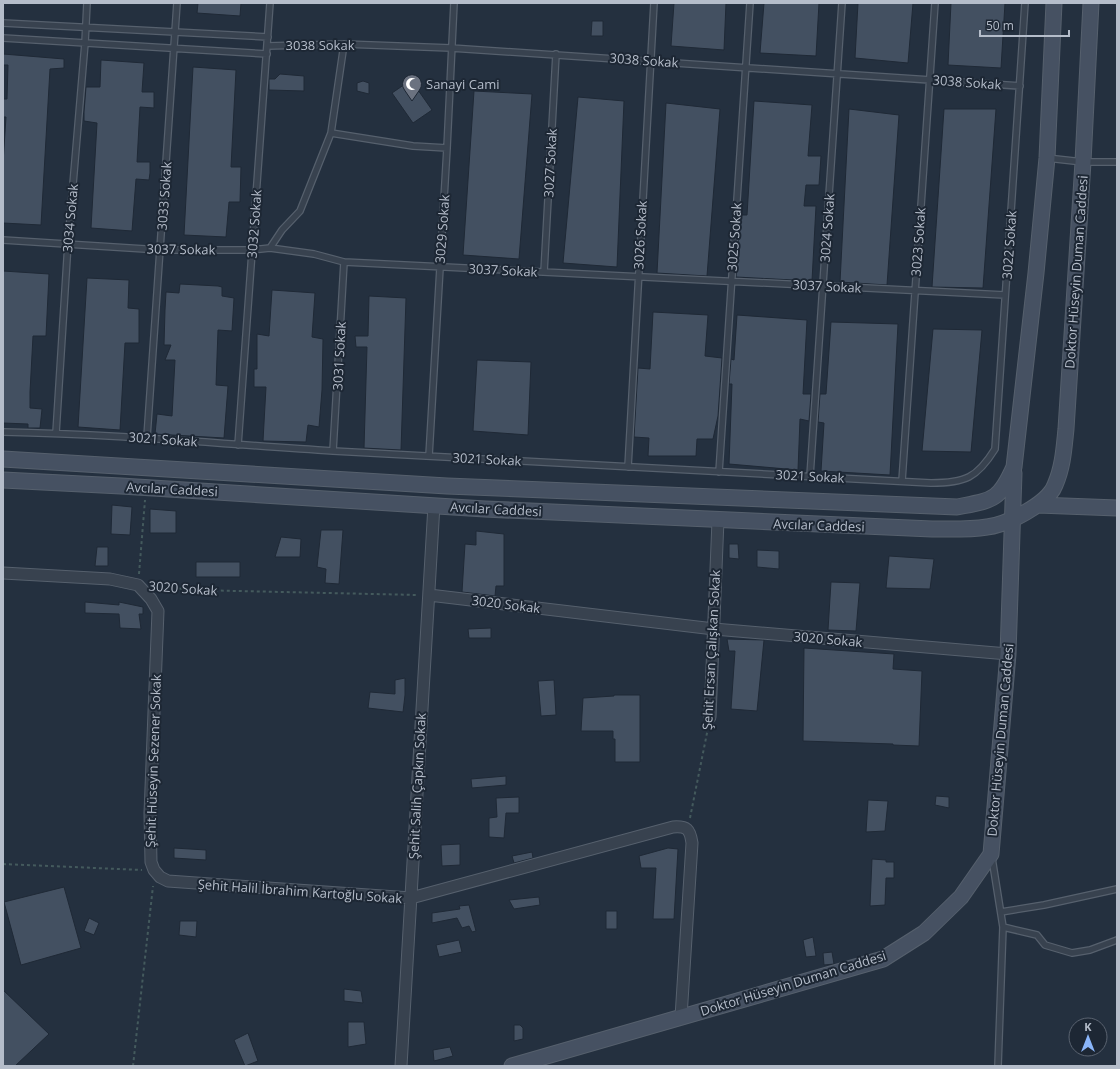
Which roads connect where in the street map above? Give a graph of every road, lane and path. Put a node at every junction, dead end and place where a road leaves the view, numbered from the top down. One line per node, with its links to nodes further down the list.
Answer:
1 (87, 3): 13 (lane, 3034 Sokak)
2 (177, 3): 14 (lane, 3033 Sokak)
3 (270, 3): 16 (lane, 3032 Sokak)
4 (454, 3): 20 (lane, 3029 Sokak)
5 (654, 3): 24 (lane, 3026 Sokak)
6 (750, 3): 25 (lane, 3025 Sokak)
7 (842, 3): 26 (lane, 3024 Sokak)
8 (935, 3): 27 (lane, 3023 Sokak)
9 (1026, 3): 28 (lane, 3022 Sokak)
10 (1054, 3): 31 (main road, Doktor Hüseyin Duman Caddesi)
11 (1091, 3): 32 (main road, Doktor Hüseyin Duman Caddesi)
12 (3, 23): 13 (lane, 3038 Sokak)
13 (86, 28): 14 (lane, 3038 Sokak); 17 (lane, 3034 Sokak)
14 (175, 32): 16 (lane, 3038 Sokak); 21 (lane, 3033 Sokak)
15 (3, 38): 17 (lane, 3038 Sokak)
16 (268, 38): 19 (lane, 3032 Sokak)
17 (85, 43): 21 (lane, 3038 Sokak); 35 (lane, 3034 Sokak)
18 (344, 44): 19 (lane, 3038 Sokak); 20 (lane, 3038 Sokak); 29 (lane)
19 (268, 46): 22 (lane, 3032 Sokak)
20 (451, 48): 23 (lane, 3038 Sokak); 30 (lane, 3029 Sokak)
21 (174, 49): 22 (lane, 3038 Sokak); 37 (lane, 3033 Sokak)
22 (267, 54): 38 (lane, 3032 Sokak)
23 (556, 54): 24 (lane, 3038 Sokak); 41 (lane, 3027 Sokak)
24 (650, 60): 25 (lane, 3038 Sokak); 42 (lane, 3026 Sokak)
25 (746, 67): 26 (lane, 3038 Sokak); 43 (lane, 3025 Sokak)
26 (837, 73): 27 (lane, 3038 Sokak); 44 (lane, 3024 Sokak)
27 (930, 80): 28 (lane, 3038 Sokak); 45 (lane, 3023 Sokak)
28 (1020, 86): 46 (lane, 3022 Sokak)
29 (331, 133): 30 (lane); 36 (lane)
30 (447, 148): 40 (lane, 3029 Sokak)
31 (1047, 158): 32 (lane); 55 (main road, Doktor Hüseyin Duman Caddesi)
32 (1083, 162): 33 (lane); 64 (main road, Doktor Hüseyin Duman Caddesi)
33 (1117, 162)
34 (3, 240): 35 (lane, 3037 Sokak)
35 (68, 243): 37 (lane, 3037 Sokak); 48 (lane, 3034 Sokak)
36 (270, 248): 38 (lane, 3037 Sokak); 39 (lane, 3037 Sokak)
37 (161, 250): 38 (lane, 3037 Sokak); 49 (lane, 3033 Sokak)
38 (252, 250): 50 (lane, 3032 Sokak)
39 (344, 262): 40 (lane, 3037 Sokak); 51 (lane, 3031 Sokak)
40 (440, 267): 41 (lane, 3037 Sokak); 52 (lane, 3029 Sokak)
41 (544, 272): 42 (lane, 3037 Sokak)
42 (638, 277): 43 (lane, 3037 Sokak); 54 (lane, 3026 Sokak)
43 (731, 282): 44 (lane, 3037 Sokak); 56 (lane, 3025 Sokak)
44 (823, 286): 45 (lane, 3037 Sokak); 57 (lane, 3024 Sokak)
45 (915, 291): 46 (lane, 3037 Sokak); 60 (lane, 3023 Sokak)
46 (1005, 295): 58 (lane, 3022 Sokak)
47 (3, 432): 48 (lane, 3021 Sokak)
48 (56, 433): 49 (lane, 3021 Sokak)
49 (147, 438): 50 (lane, 3021 Sokak)
50 (238, 445): 51 (lane, 3021 Sokak)
51 (333, 450): 52 (lane, 3021 Sokak)
52 (428, 456): 54 (lane, 3021 Sokak)
53 (3, 459): 62 (main road, Avcılar Caddesi)
54 (628, 467): 56 (lane, 3021 Sokak)
55 (1014, 467): 62 (main road, Doktor Hüseyin Duman Caddesi); 66 (main road, Doktor Hüseyin Duman Caddesi)
56 (719, 472): 57 (lane, 3021 Sokak)
57 (810, 476): 60 (lane, 3021 Sokak)
58 (970, 477): 60 (lane, 3021 Sokak)
59 (3, 480): 61 (main road, Avcılar Caddesi)
60 (902, 482)
61 (147, 487): 63 (main road, Avcılar Caddesi); 70 (path)
62 (984, 502)
63 (434, 505): 67 (main road, Avcılar Caddesi); 71 (street, Şehit Salih Çapkın Sokak)
64 (1038, 506): 65 (main road); 66 (main road, Doktor Hüseyin Duman Caddesi)
65 (1117, 508)
66 (1013, 518): 68 (main road, Doktor Hüseyin Duman Caddesi); 73 (main road, Doktor Hüseyin Duman Caddesi)
67 (718, 520): 68 (main road, Avcılar Caddesi); 72 (street, Şehit Ersan Çalışkan Sokak)
68 (988, 527)
69 (3, 573): 70 (street, 3020 Sokak)
70 (138, 585): 71 (path, 3020 Sokak); 78 (street, Şehit Hüseyin Sezener Sokak)
71 (429, 595): 72 (street, 3020 Sokak); 80 (street, Şehit Salih Çapkın Sokak)
72 (714, 629): 73 (street, 3020 Sokak); 74 (street, Şehit Ersan Çalışkan Sokak)
73 (1008, 654): 76 (main road, Doktor Hüseyin Duman Caddesi)
74 (710, 717): 75 (path, Şehit Ersan Çalışkan Sokak)
75 (688, 829): 80 (street, Şehit Halil İbrahim Kartoğlu Sokak); 84 (street)
76 (991, 854): 81 (lane); 84 (main road, Doktor Hüseyin Duman Caddesi)
77 (3, 864): 78 (path)
78 (154, 870): 80 (street, Şehit Halil İbrahim Kartoğlu Sokak); 85 (path)
79 (1117, 889): 81 (lane)
80 (411, 898): 86 (street, Şehit Salih Çapkın Sokak)
81 (1001, 912): 82 (lane)
82 (1003, 927): 83 (lane); 88 (lane)
83 (1117, 940)
84 (681, 1017): 87 (main road, Doktor Hüseyin Duman Caddesi)
85 (133, 1066)
86 (401, 1066)
87 (512, 1066)
88 (998, 1066)

